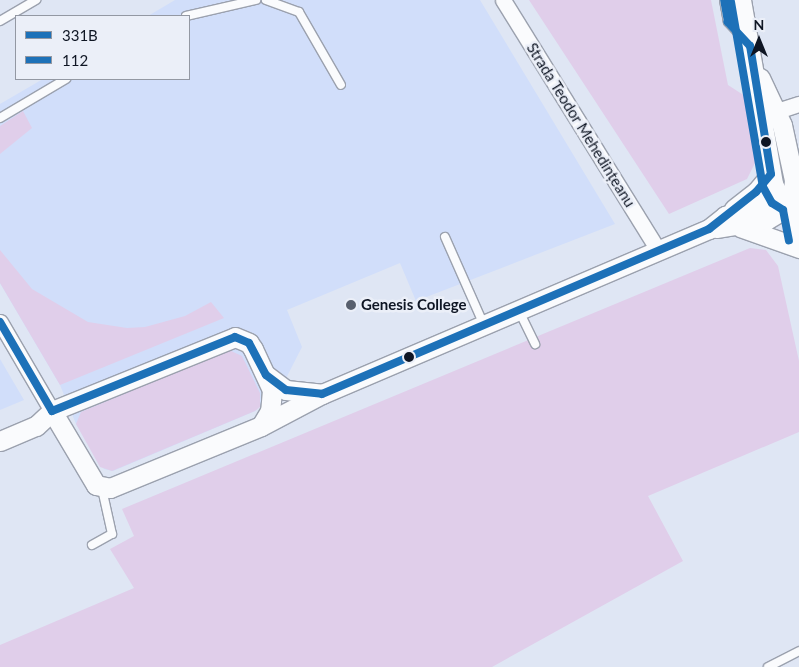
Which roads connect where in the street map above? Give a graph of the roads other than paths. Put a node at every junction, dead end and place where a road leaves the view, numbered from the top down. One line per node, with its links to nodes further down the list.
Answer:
1 (36, 0): 8 (lane)
2 (256, 0): 7 (lane)
3 (266, 0): 12 (lane)
4 (503, 0): 23 (street, Strada Teodor Mehedințeanu)
5 (724, 0): 9 (lane)
6 (741, 0): 9 (street)
7 (190, 15)
8 (0, 21)
9 (750, 46): 10 (street)
10 (754, 66): 14 (street); 16 (street)
11 (64, 80): 15 (lane)
12 (341, 85)
13 (799, 104): 14 (street)
14 (777, 111): 17 (street)
15 (0, 118)
16 (771, 174): 18 (street); 19 (street)
17 (797, 180): 18 (street)
18 (792, 204): 19 (street); 21 (street)
19 (730, 221): 22 (street); 23 (street)
20 (444, 237): 26 (lane)
21 (799, 238)
22 (799, 248)
23 (658, 250): 24 (street)
24 (519, 311): 26 (street); 27 (lane)
25 (0, 322): 30 (street)
26 (484, 325): 29 (street)
27 (535, 344)
28 (266, 375): 29 (street); 30 (street); 31 (street)
29 (322, 394): 31 (street)
30 (52, 410): 32 (street); 33 (street)
31 (261, 426): 33 (street)
32 (0, 441)
33 (102, 488): 34 (lane)
34 (92, 545)
35 (799, 650): 36 (lane)
36 (768, 667)

